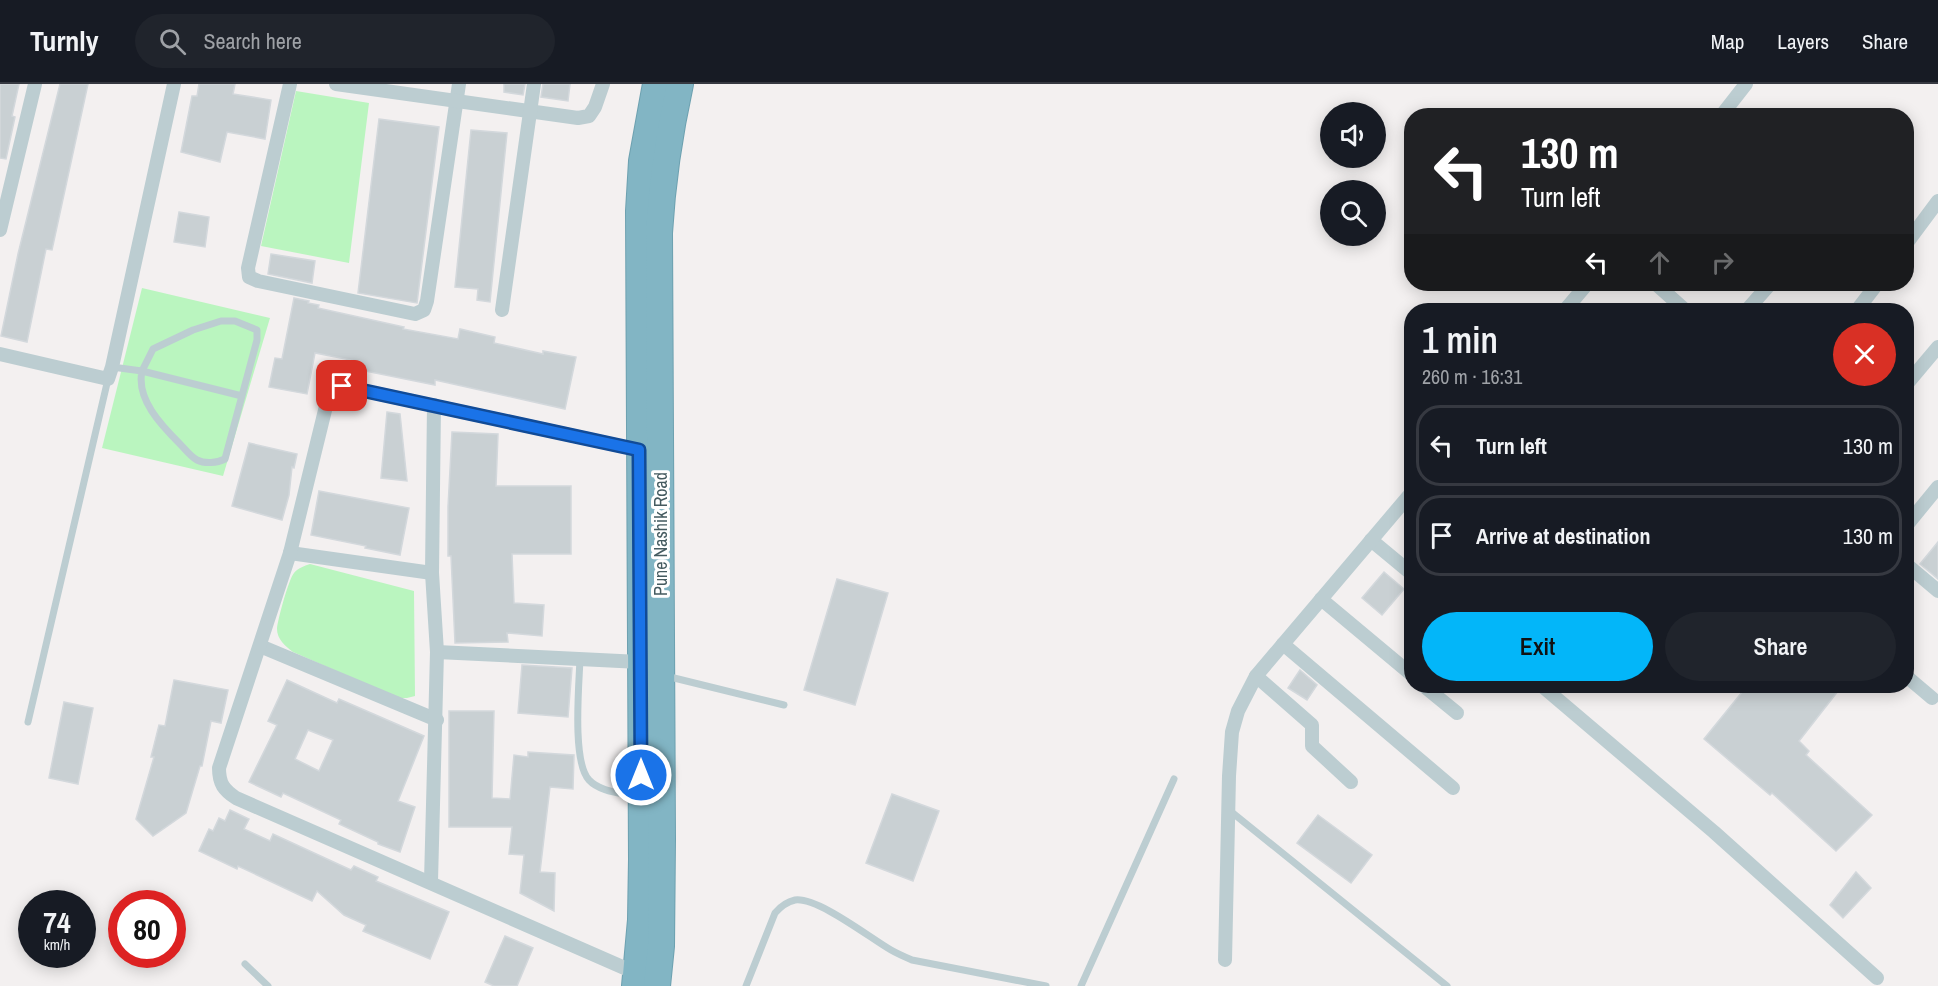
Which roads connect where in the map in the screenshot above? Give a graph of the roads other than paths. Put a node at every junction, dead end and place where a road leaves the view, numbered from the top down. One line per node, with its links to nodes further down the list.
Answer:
1 (35, 84): 15 (street)
2 (174, 84): 31 (street)
3 (290, 84): 11 (street)
4 (336, 84): 11 (street)
5 (459, 84): 11 (street)
6 (534, 84): 13 (street)
7 (603, 84): 13 (street)
8 (656, 84): 35 (highway, Pune Nashik Road)
9 (680, 84): 50 (highway, Pune Nashik Road)
10 (1746, 84): 12 (street)
11 (456, 100): 13 (street)
12 (1727, 108)
13 (530, 111): 27 (street)
14 (1938, 201): 16 (street)
15 (0, 230)
16 (1914, 233)
17 (1581, 291): 23 (street)
18 (1664, 291): 22 (street)
19 (1672, 291): 22 (street)
20 (1764, 291): 25 (street)
21 (1872, 291): 26 (street)
22 (1668, 295): 24 (street)
23 (1571, 303)
24 (1677, 303)
25 (1753, 303)
26 (1862, 303)
27 (502, 309)
28 (1938, 347): 32 (street)
29 (0, 354): 31 (street)
30 (142, 371): 31 (lane); 33 (lane); 33 (lane); 33 (lane)
31 (110, 373): 60 (lane)
32 (1914, 376)
33 (242, 396)
34 (434, 405): 35 (street); 40 (street); 43 (street)
35 (639, 450): 50 (highway, Pune Nashik Road)
36 (1938, 487): 38 (street)
37 (1404, 501): 39 (street)
38 (1914, 516)
39 (1371, 540): 41 (street); 45 (street)
40 (290, 553): 43 (street); 47 (street)
41 (1404, 567)
42 (1914, 571): 44 (street)
43 (432, 573): 48 (street)
44 (1938, 591)
45 (1321, 599): 46 (street); 51 (street)
46 (1283, 644): 52 (street); 63 (street)
47 (260, 646): 59 (street); 66 (street)
48 (437, 652): 49 (street); 59 (street)
49 (580, 659): 50 (street); 64 (lane)
50 (650, 668): 57 (lane); 64 (highway, Pune Nashik Road); 70 (highway, Pune Nashik Road)
51 (1404, 668)
52 (1256, 676): 62 (street); 65 (street)
53 (1914, 683): 56 (street)
54 (1432, 693): 58 (street)
55 (1550, 693): 69 (street)
56 (1932, 698)
57 (784, 705)
58 (1456, 713)
59 (437, 720): 66 (street)
60 (28, 722)
61 (1174, 778): 74 (lane)
62 (1351, 782)
63 (1453, 788)
64 (641, 798): 70 (highway, Pune Nashik Road)
65 (1229, 810): 67 (street); 75 (lane)
66 (431, 881): 70 (street)
67 (1225, 960)
68 (245, 964): 71 (lane)
69 (1877, 978)
70 (643, 982)
71 (267, 986)
72 (746, 986): 73 (lane)
73 (1046, 986)
74 (1081, 986)
75 (1447, 986)

